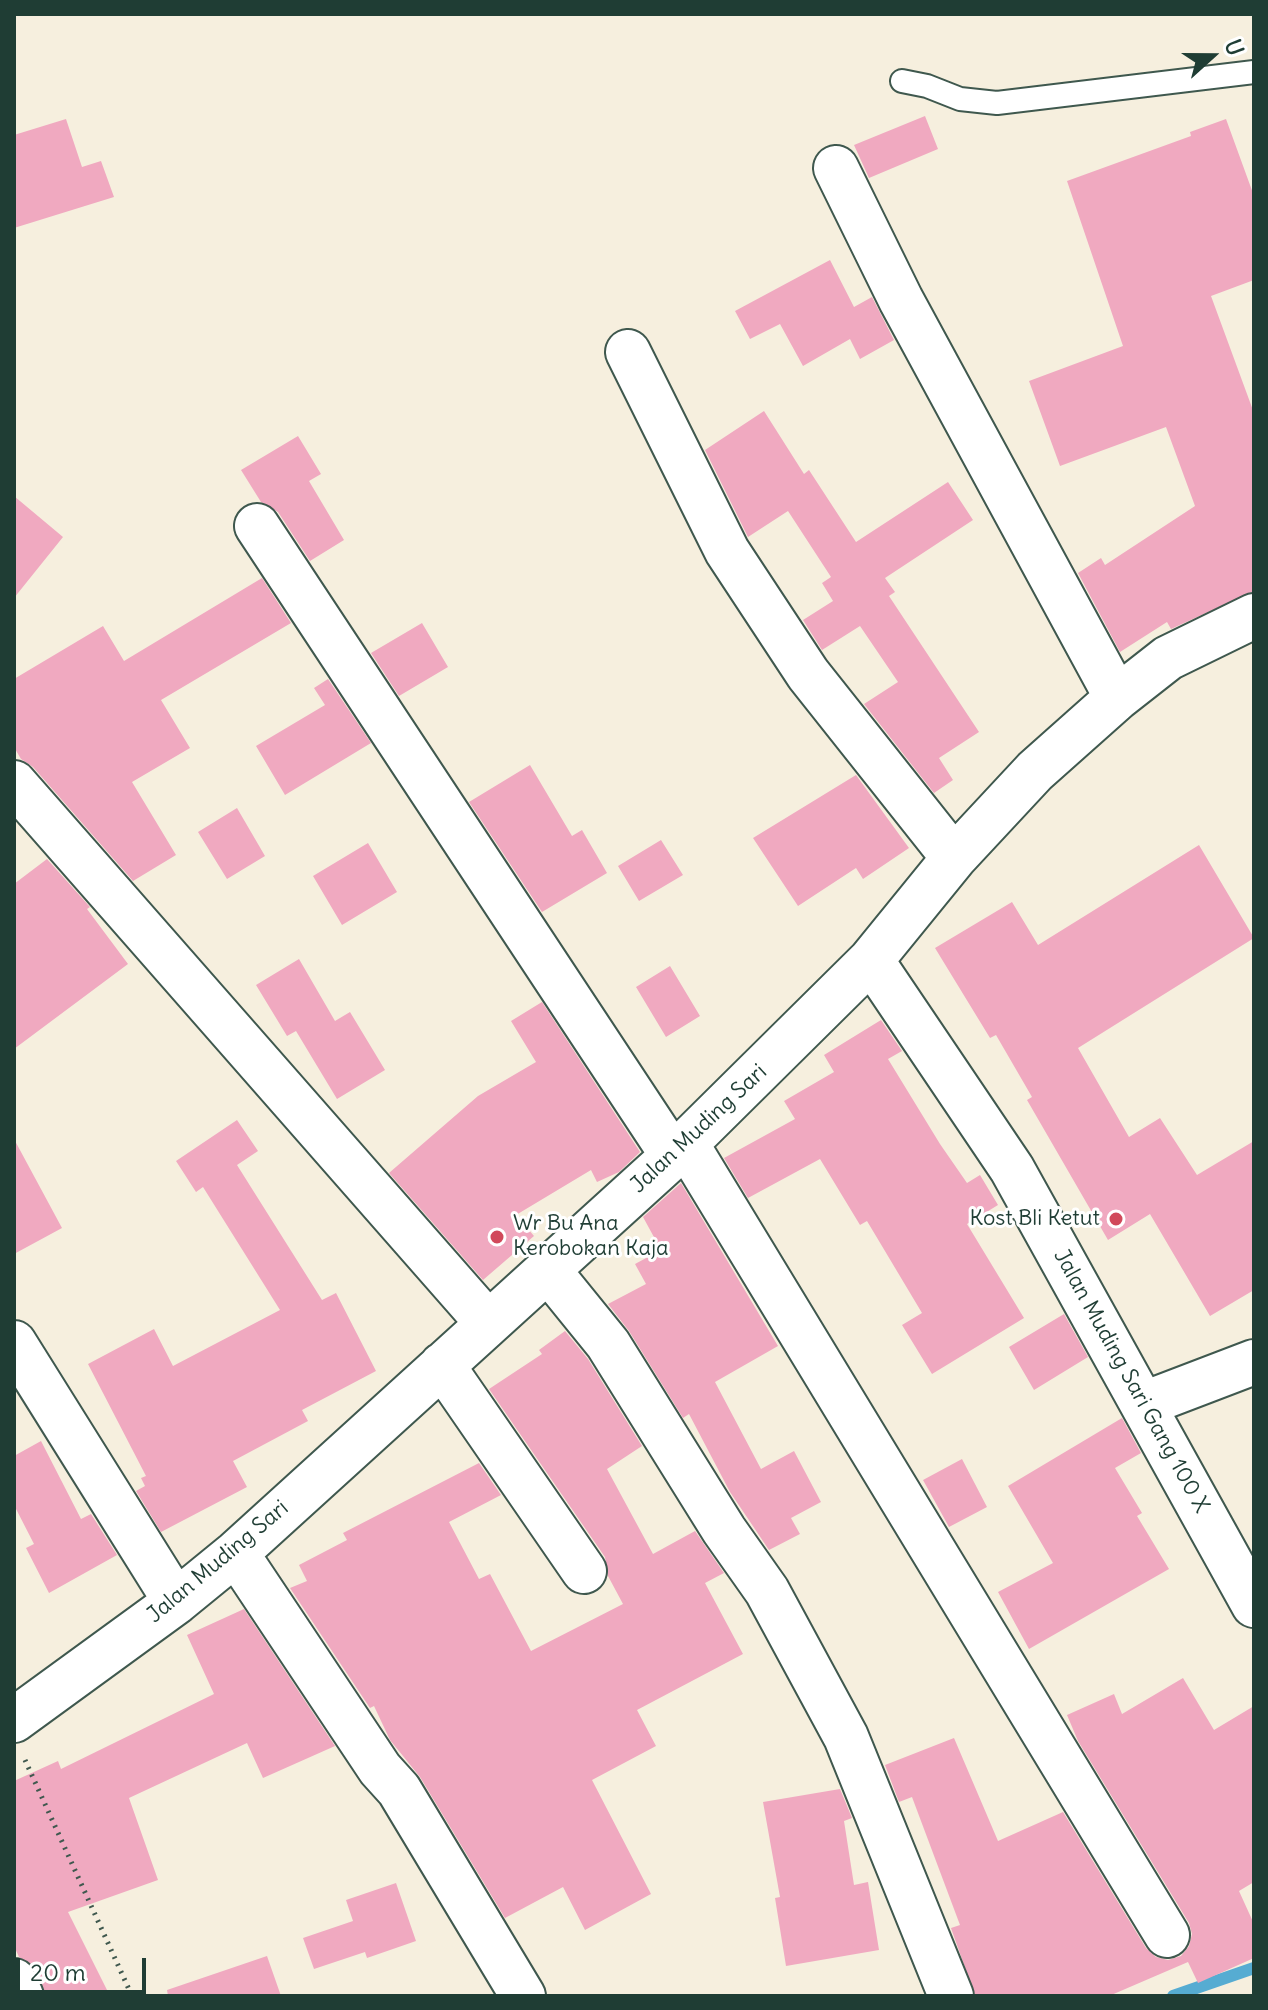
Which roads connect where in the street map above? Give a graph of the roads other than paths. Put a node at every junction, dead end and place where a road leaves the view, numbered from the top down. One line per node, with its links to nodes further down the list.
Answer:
1 (1254, 72): 2 (lane)
2 (902, 81)
3 (836, 168): 7 (street)
4 (628, 352): 9 (street)
5 (257, 526): 11 (street)
6 (1254, 616): 7 (street, Jalan Muding Sari)
7 (1117, 698): 9 (street, Jalan Muding Sari)
8 (14, 783): 13 (street)
9 (954, 858): 10 (street, Jalan Muding Sari)
10 (871, 960): 11 (street, Jalan Muding Sari); 17 (street, Jalan Muding Sari Gang 100 X)
11 (679, 1149): 12 (street, Jalan Muding Sari); 24 (street)
12 (548, 1270): 13 (street, Jalan Muding Sari); 29 (street)
13 (487, 1322): 16 (street, Jalan Muding Sari)
14 (14, 1343): 20 (street)
15 (1254, 1362): 17 (street)
16 (442, 1365): 18 (street, Jalan Muding Sari); 19 (street)
17 (1144, 1404): 21 (street, Jalan Muding Sari Gang 100 X)
18 (236, 1553): 20 (street, Jalan Muding Sari); 23 (street)
19 (584, 1571)
20 (176, 1602): 22 (street, Jalan Muding Sari)
21 (1254, 1605)
22 (17, 1735)
23 (380, 1769): 27 (street); 28 (street)
24 (1167, 1935)
25 (14, 1981): 26 (street)
26 (21, 1996)
27 (506, 1996)
28 (523, 1996)
29 (951, 1996)

